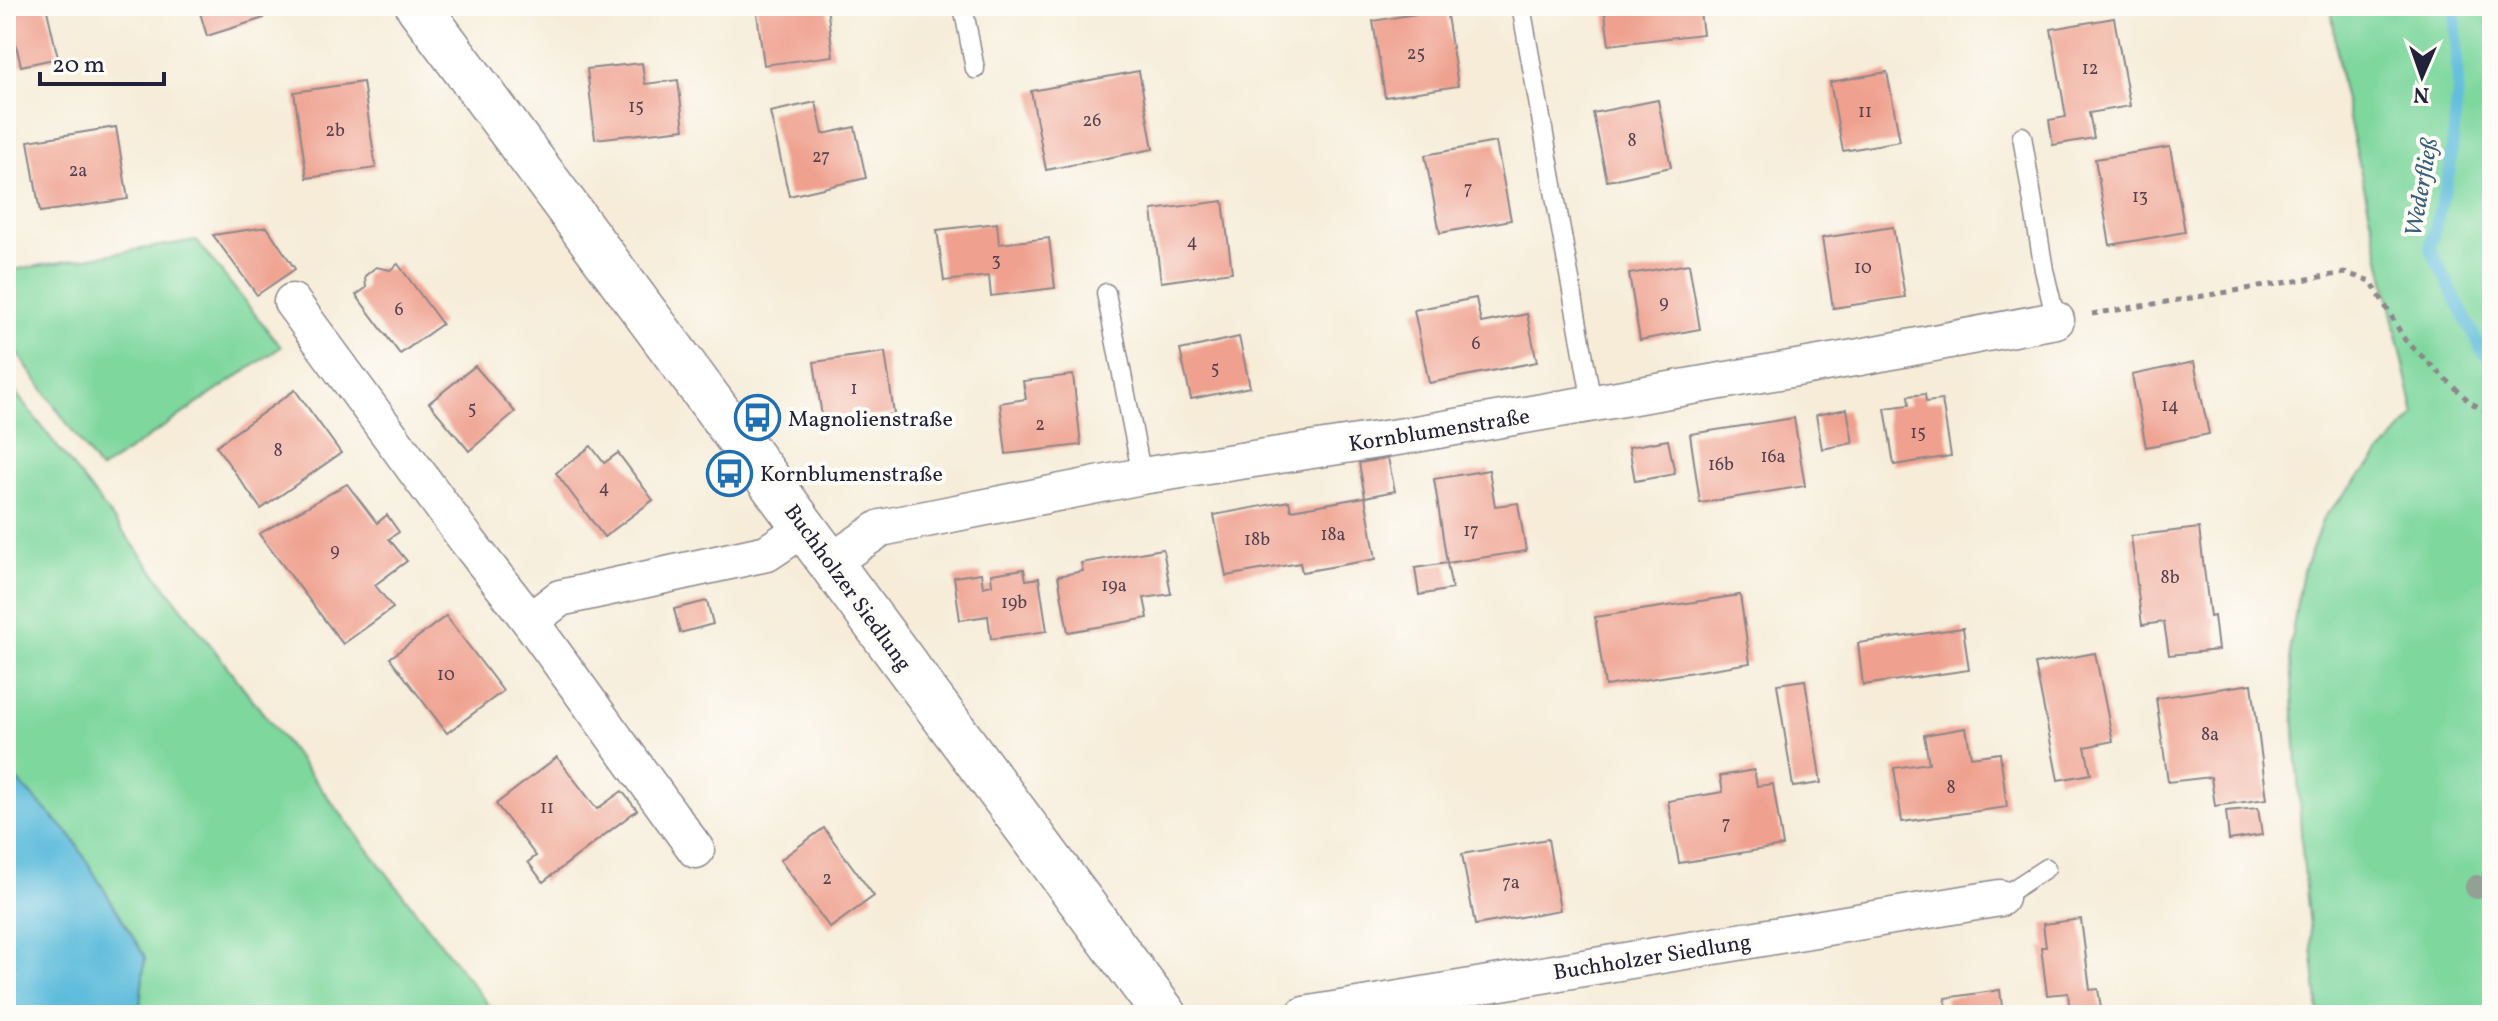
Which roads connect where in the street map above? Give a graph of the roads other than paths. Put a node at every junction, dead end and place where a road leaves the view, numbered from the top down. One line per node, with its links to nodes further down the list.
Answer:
1 (963, 6): 4 (lane)
2 (1521, 6): 9 (lane)
3 (426, 9): 11 (street, Buchholzer Siedlung)
4 (975, 69)
5 (2022, 136): 8 (lane)
6 (1106, 293): 10 (lane)
7 (292, 302): 13 (street)
8 (2056, 320): 9 (street, Kornblumenstraße)
9 (1592, 403): 10 (street, Kornblumenstraße)
10 (1142, 476): 12 (street, Kornblumenstraße)
11 (806, 527): 12 (street, Buchholzer Siedlung); 13 (street)
12 (831, 562): 17 (street, Buchholzer Siedlung)
13 (530, 621): 14 (street)
14 (696, 850)
15 (2046, 868): 16 (lane)
16 (2000, 898): 18 (street, Buchholzer Siedlung)
17 (1165, 1015)
18 (1304, 1015)

